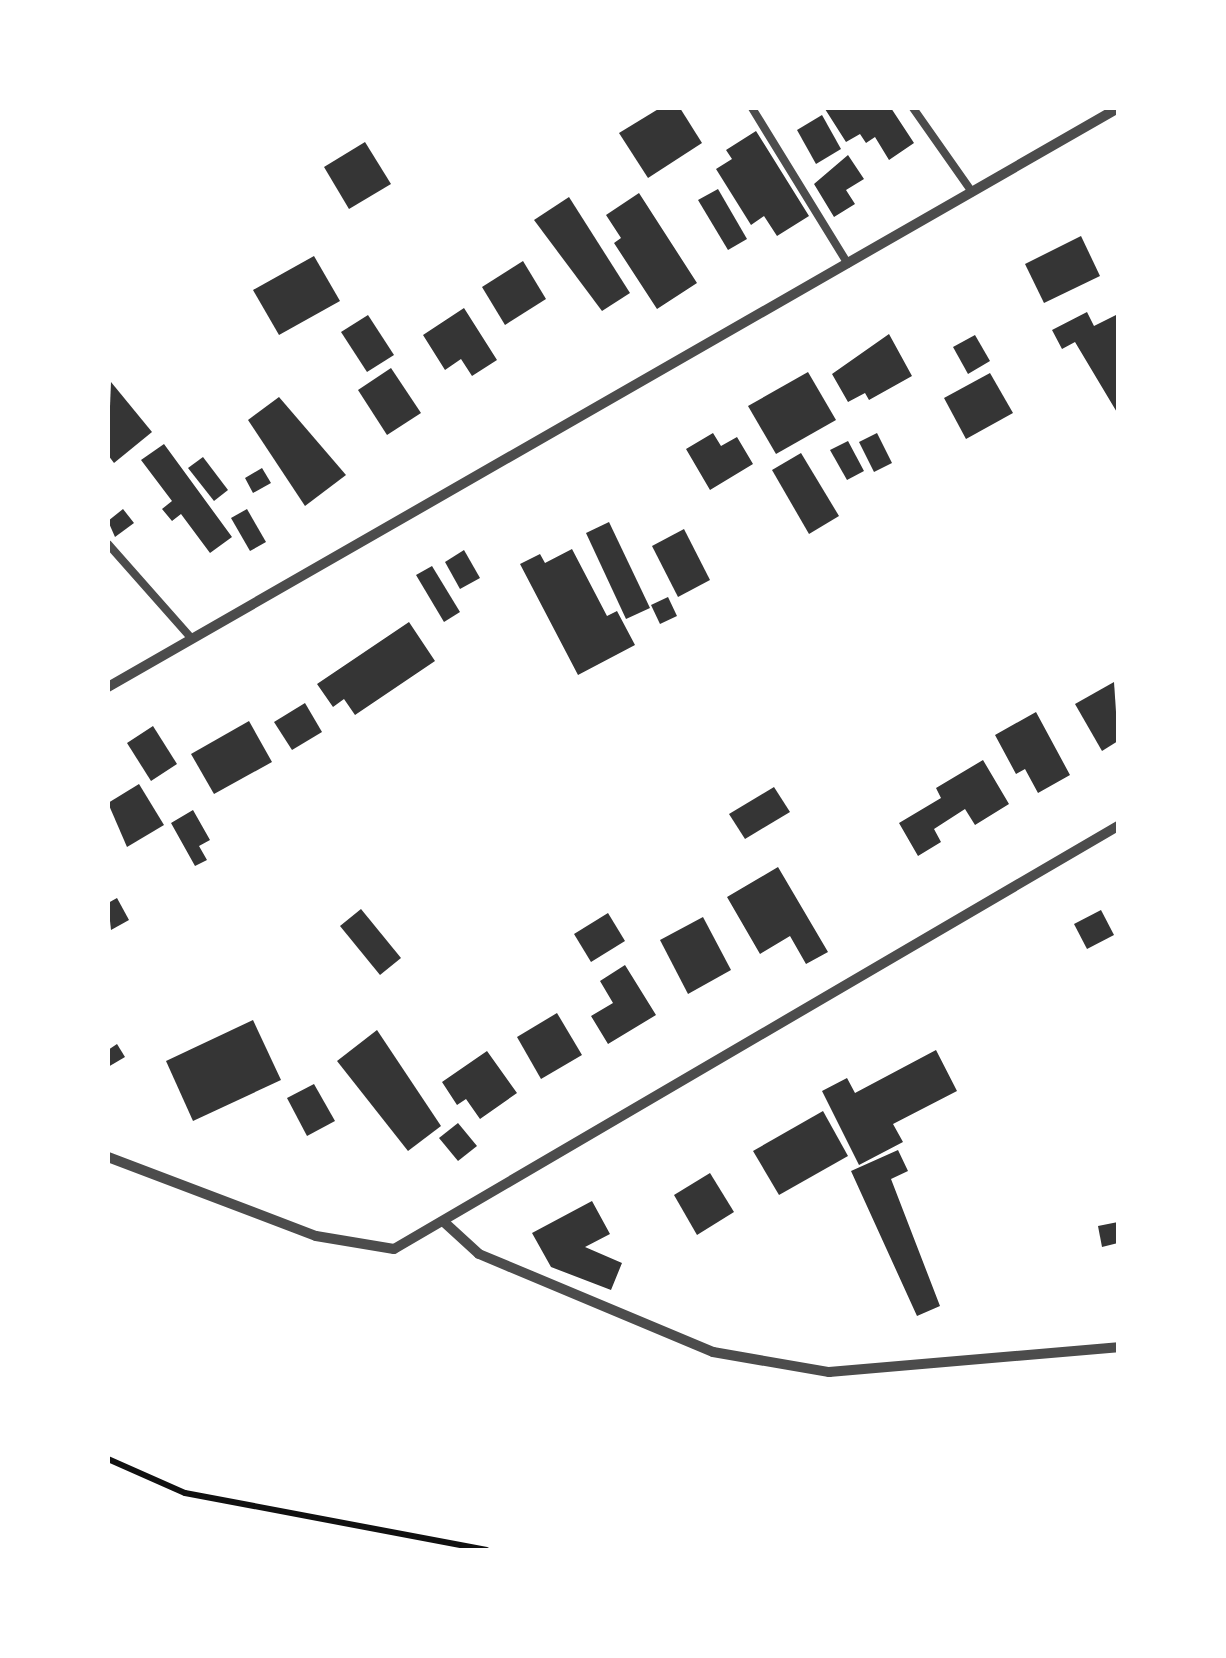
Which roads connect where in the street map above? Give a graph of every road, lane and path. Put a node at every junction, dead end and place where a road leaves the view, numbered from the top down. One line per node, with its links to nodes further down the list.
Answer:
1 (752, 108): 5 (lane)
2 (913, 108): 4 (lane)
3 (1118, 108): 4 (street)
4 (972, 192): 5 (street)
5 (848, 264): 7 (street)
6 (108, 544): 7 (lane)
7 (192, 638): 8 (street)
8 (108, 687)
9 (1118, 826): 11 (street)
10 (108, 1157): 11 (street)
11 (444, 1222): 12 (street)
12 (1118, 1348)
13 (108, 1459): 14 (path)
14 (487, 1550)

